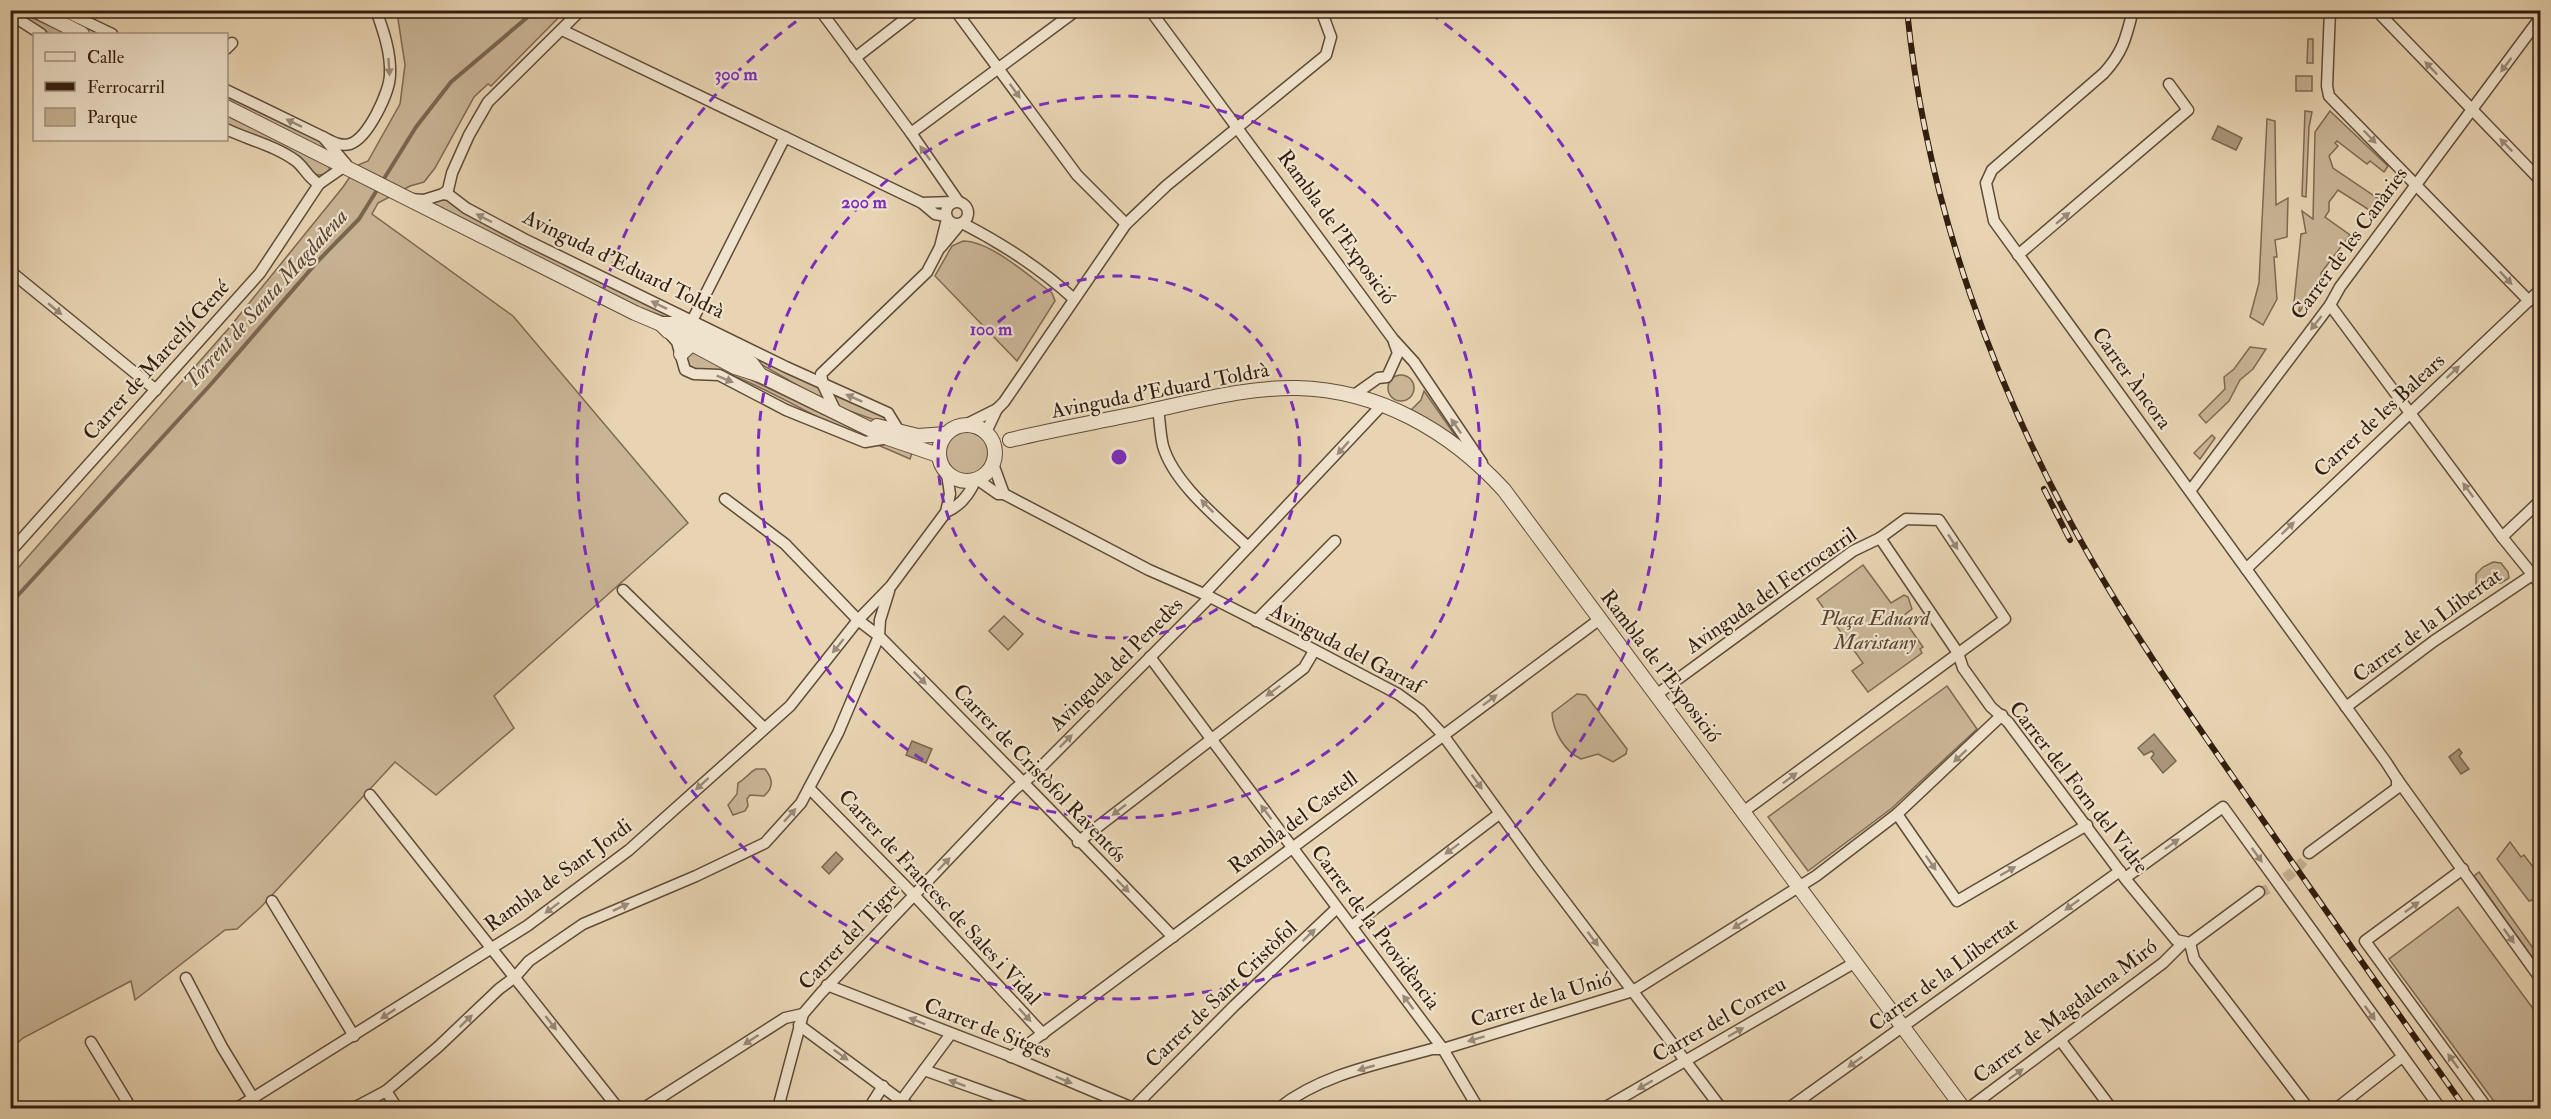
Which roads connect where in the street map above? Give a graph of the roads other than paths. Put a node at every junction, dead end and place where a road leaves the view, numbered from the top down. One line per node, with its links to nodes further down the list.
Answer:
1 (34, 10): 18 (street)
2 (62, 10): 19 (street)
3 (376, 10): 29 (street, one-way to 29)
4 (581, 10): 16 (street)
5 (820, 10): 20 (street)
6 (917, 10): 20 (street)
7 (955, 10): 21 (street)
8 (1077, 10): 21 (street)
9 (1150, 10): 26 (street, Rambla de l'Exposició)
10 (1320, 10): 26 (street)
11 (2133, 10): 45 (street, Carrer Àncora)
12 (2330, 10): 34 (street, one-way to 34)
13 (2376, 10): 25 (street, one-way to 13)
14 (10, 14): 17 (street)
15 (2541, 18): 25 (street, Carrer de les Canàries, one-way to 25)
16 (562, 30): 30 (street); 35 (street)
17 (39, 33)
18 (80, 33)
19 (110, 33)
20 (855, 58): 28 (street)
21 (999, 68): 28 (street); 42 (street, one-way to 42)
22 (2169, 84): 45 (street, one-way to 22)
23 (228, 91): 29 (street, Avinguda d'Eduard Toldrà, one-way to 23)
24 (228, 108): 31 (street, Avinguda d'Eduard Toldrà)
25 (2472, 110): 32 (street, one-way to 25); 34 (street, Carrer de les Canàries)
26 (1239, 128): 42 (street); 53 (street, Rambla de l'Exposició)
27 (228, 130): 33 (street)
28 (912, 133): 37 (street, one-way to 28)
29 (323, 137): 31 (street, Avinguda d'Eduard Toldrà)
30 (785, 137): 38 (street); 51 (street)
31 (350, 169): 33 (street); 36 (street, Avinguda d'Eduard Toldrà)
32 (2541, 180)
33 (319, 184): 59 (street, Carrer de Marcel·lí Gené)
34 (2416, 184): 49 (street, one-way to 49); 50 (street, Carrer de les Canàries)
35 (443, 194): 36 (street); 51 (street, Avinguda d'Eduard Toldrà, one-way to 35)
36 (407, 199): 52 (street, Avinguda d'Eduard Toldrà)
37 (955, 202): 38 (street); 39 (street); 40 (street)
38 (922, 203): 40 (street)
39 (969, 212): 41 (street); 43 (street)
40 (946, 218): 41 (street); 44 (street)
41 (961, 223): 43 (street); 44 (street)
42 (1126, 224): 48 (street)
43 (986, 234): 48 (street)
44 (940, 247): 58 (street)
45 (2018, 255): 76 (street, Carrer Àncora)
46 (10, 271): 59 (street, one-way to 59)
47 (2541, 290): 49 (street, Carrer de les Balears)
48 (1074, 299): 62 (street)
49 (2529, 301): 64 (street, Carrer de les Balears, one-way to 49)
50 (2330, 306): 64 (street); 76 (street, Carrer de les Canàries, one-way to 76)
51 (692, 321): 58 (street, Avinguda d'Eduard Toldrà)
52 (664, 327): 54 (street, Avinguda d'Eduard Toldrà); 55 (street, Avinguda d'Eduard Toldrà); 56 (street, Avinguda d'Eduard Toldrà)
53 (1393, 339): 60 (street); 73 (street, Rambla de l'Exposició, one-way to 53)
54 (713, 341): 55 (street); 57 (street, Avinguda d'Eduard Toldrà)
55 (692, 343): 56 (street); 57 (street, Avinguda d'Eduard Toldrà)
56 (681, 354): 68 (street, Avinguda d'Eduard Toldrà, one-way to 68)
57 (760, 375): 65 (street, Avinguda d'Eduard Toldrà)
58 (823, 385): 65 (street); 68 (street, Avinguda d'Eduard Toldrà, one-way to 58)
59 (156, 390): 85 (street, Carrer de Marcel·lí Gené)
60 (1354, 395): 61 (street, Avinguda d'Eduard Toldrà); 63 (street, Avinguda d'Eduard Toldrà)
61 (1382, 405): 73 (street, Rambla de l'Exposició); 84 (street, Avinguda del Penedès, one-way to 84)
62 (997, 409): 66 (street); 69 (street)
63 (1158, 409): 70 (street, Avinguda d'Eduard Toldrà); 84 (street, one-way to 63)
64 (2411, 412): 81 (street, one-way to 64); 86 (street, Carrer de les Balears, one-way to 64)
65 (837, 414): 68 (street, Avinguda d'Eduard Toldrà)
66 (965, 425): 67 (street); 69 (street)
67 (946, 434): 68 (street, Avinguda d'Eduard Toldrà); 71 (street)
68 (893, 435): 71 (street, Avinguda d'Eduard Toldrà)
69 (988, 435): 70 (street, Avinguda d'Eduard Toldrà); 72 (street)
70 (1010, 440): 72 (street)
71 (938, 455): 74 (street)
72 (994, 460): 75 (street); 77 (street)
73 (1487, 471): 92 (street, Rambla de l'Exposició)
74 (947, 474): 75 (street); 80 (street)
75 (976, 480): 77 (street, Avinguda del Garraf); 80 (street, Rambla de Sant Jordi)
76 (2190, 491): 86 (street, Carrer Àncora)
77 (1004, 494): 91 (street, Avinguda del Garraf)
78 (725, 499): 93 (street)
79 (2541, 501): 81 (street)
80 (946, 512): 89 (street, Rambla de Sant Jordi)
81 (2502, 537): 87 (street)
82 (1880, 538): 97 (street); 97 (street, one-way to 97); 99 (street, Avinguda del Ferrocarril)
83 (1335, 541): 94 (street)
84 (1248, 547): 91 (street, Avinguda del Penedès)
85 (10, 552)
86 (2246, 569): 100 (street, Carrer Àncora)
87 (2532, 574): 88 (street); 100 (street, Carrer de la Llibertat)
88 (2541, 584)
89 (891, 586): 93 (street, Rambla de Sant Jordi); 95 (street, Rambla de Sant Jordi)
90 (623, 590): 102 (street)
91 (1207, 596): 94 (street, Avinguda del Garraf); 98 (street, Avinguda del Penedès)
92 (1600, 619): 99 (street, Rambla de l'Exposició); 103 (street, Rambla del Castell, one-way to 92)
93 (858, 620): 95 (street); 102 (street, Rambla de Sant Jordi, one-way to 102)
94 (1256, 621): 96 (street, Avinguda del Garraf)
95 (879, 636): 105 (street, Carrer de Cristòfol Raventós, one-way to 105); 107 (street, Rambla de Sant Jordi)
96 (1314, 651): 103 (street, Avinguda del Garraf); 104 (street, one-way to 104)
97 (1958, 653): 101 (street, Carrer del Forn del Vidre); 109 (street, one-way to 97)
98 (1150, 657): 104 (street, Carrer de la Providència); 105 (street, Avinguda del Penedès, one-way to 98)
99 (1656, 695): 109 (street, Rambla de l'Exposició)
100 (2346, 707): 106 (street, Carrer Àncora)
101 (2002, 716): 111 (street, Carrer de la Unió, one-way to 111); 112 (street, Carrer del Forn del Vidre)
102 (764, 728): 126 (street, Rambla de Sant Jordi, one-way to 126)
103 (1443, 735): 110 (street, Avinguda del Garraf, one-way to 110); 114 (street, Rambla del Castell)
104 (1211, 739): 113 (street, one-way to 113); 114 (street, Carrer de la Providència, one-way to 104)
105 (1025, 783): 113 (street, Carrer de Cristòfol Raventós); 120 (street, Carrer del Tigre, one-way to 105)
106 (2399, 785): 115 (street); 116 (street, Carrer Àncora)
107 (809, 788): 120 (street, Carrer de Francesc de Sales i Vidal); 128 (street, Rambla de Sant Jordi, one-way to 107)
108 (370, 795): 126 (street)
109 (1743, 812): 118 (street, Rambla de l'Exposició)
110 (1499, 814): 123 (street, one-way to 123); 132 (street, Avinguda del Garraf, one-way to 132)
111 (1897, 814): 112 (street, one-way to 112); 118 (street, Carrer de la Unió)
112 (2087, 825): 117 (street, Carrer del Forn del Vidre)
113 (1078, 842): 124 (street, Carrer de Cristòfol Raventós, one-way to 124)
114 (1293, 847): 122 (street, Carrer de la Providència); 124 (street, Rambla del Castell)
115 (2309, 854)
116 (2463, 869): 130 (street, Carrer Àncora, one-way to 130); 171 (street, one-way to 116)
117 (2122, 874): 125 (street, Carrer del Forn del Vidre); 134 (street, Carrer de la Llibertat, one-way to 134); 142 (street, Carrer de la Llibertat, one-way to 142)
118 (1799, 888): 127 (street, Rambla de l'Exposició); 132 (street, Carrer de la Unió, one-way to 132)
119 (2259, 892): 125 (street, Carrer de Magdalena Miró)
120 (914, 895): 131 (street, Carrer del Tigre); 135 (street, Carrer de Francesc de Sales i Vidal, one-way to 135)
121 (272, 901): 137 (street)
122 (1337, 908): 123 (street, Carrer de la Providència); 159 (street, Carrer de Sant Cristòfol, one-way to 122)
123 (1352, 926): 140 (street, Carrer de la Providència, one-way to 123)
124 (1173, 937): 135 (street, Rambla del Castell)
125 (2183, 942): 139 (street, Carrer de Magdalena Miró); 168 (street, Carrer del Forn del Vidre)
126 (492, 948): 128 (street); 137 (street, Rambla de Sant Jordi, one-way to 137)
127 (1854, 963): 134 (street, Rambla de l'Exposició); 143 (street, Carrer del Correu, one-way to 127)
128 (515, 977): 146 (street, Rambla de Sant Jordi, one-way to 128); 153 (street, one-way to 153)
129 (186, 978): 147 (street)
130 (2541, 978)
131 (827, 985): 133 (street, Carrer del Tigre); 136 (street, Carrer de Sitges, one-way to 131)
132 (1633, 992): 140 (street, Carrer de la Unió, one-way to 140); 143 (street, Avinguda del Garraf)
133 (801, 1019): 145 (street, one-way to 145); 154 (street, one-way to 154); 155 (street)
134 (1903, 1028): 164 (street, Carrer de la Llibertat, one-way to 164); 165 (street, Rambla de l'Exposició)
135 (1043, 1034): 141 (street, Rambla del Castell)
136 (950, 1035): 141 (street, Carrer de Sitges); 144 (street)
137 (354, 1036): 147 (street, Rambla de Sant Jordi)
138 (91, 1041): 149 (street)
139 (2061, 1041): 166 (street, Carrer de Magdalena Miró, one-way to 139); 167 (street)
140 (1443, 1049): 160 (street, Carrer de la Unió, one-way to 160); 161 (street, Carrer de la Providència)
141 (1011, 1057): 159 (street, Carrer de Sitges, one-way to 159)
142 (2402, 1057): 169 (street); 170 (street)
143 (1685, 1061): 162 (street, Carrer del Correu, one-way to 162); 163 (street, Avinguda del Garraf)
144 (924, 1070): 148 (street); 158 (street, one-way to 144)
145 (883, 1086): 148 (street); 156 (street)
146 (386, 1091): 151 (street, Rambla de Sant Jordi); 152 (street)
147 (253, 1098): 150 (street, Rambla de Sant Jordi)
148 (901, 1101): 157 (street)
149 (131, 1108)
150 (237, 1108)
151 (354, 1108)
152 (397, 1108)
153 (618, 1108)
154 (644, 1108)
155 (778, 1108)
156 (868, 1108)
157 (911, 1108)
158 (1030, 1108)
159 (1133, 1108)
160 (1279, 1108)
161 (1478, 1108)
162 (1604, 1108)
163 (1721, 1108)
164 (1789, 1108)
165 (1963, 1108)
166 (1969, 1108)
167 (2111, 1108)
168 (2308, 1108)
169 (2337, 1108)
170 (2440, 1108)
171 (2487, 1108)

